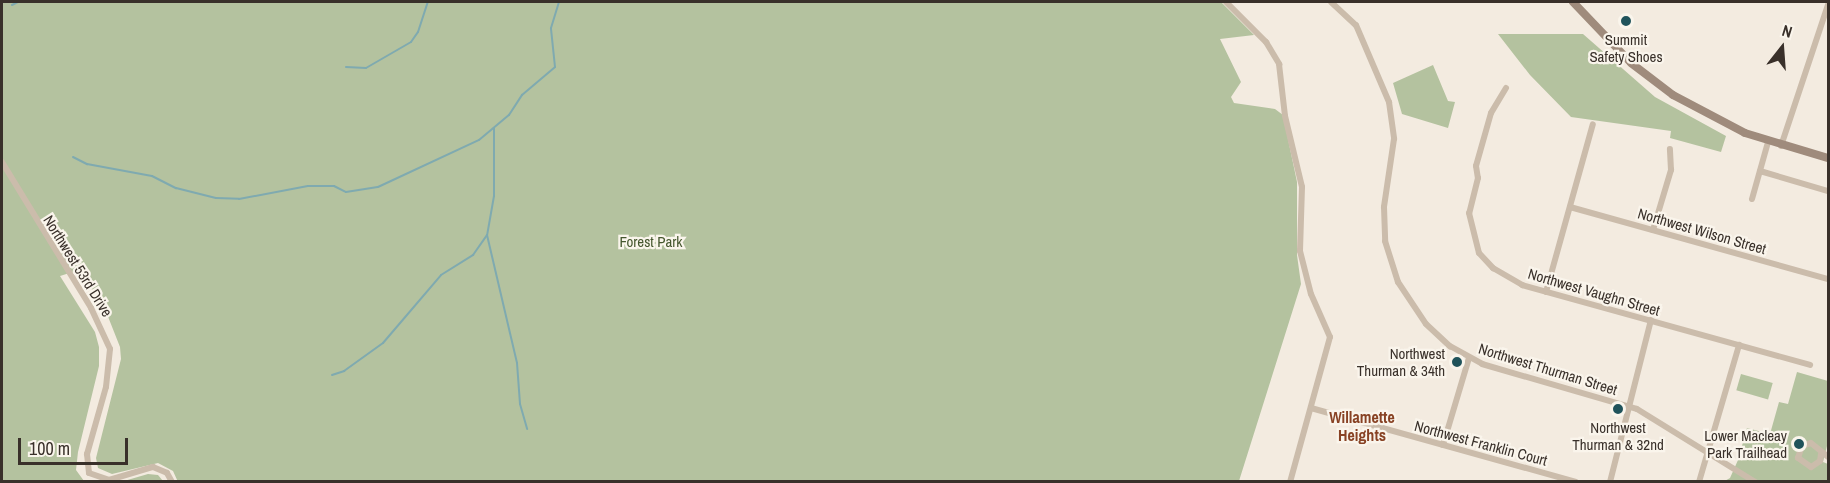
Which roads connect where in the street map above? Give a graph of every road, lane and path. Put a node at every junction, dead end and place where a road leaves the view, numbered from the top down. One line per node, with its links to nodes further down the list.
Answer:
1 (1226, 2): 24 (street)
2 (1331, 2): 21 (street, Northwest Thurman Street)
3 (1573, 2): 7 (main road)
4 (1828, 5): 8 (street)
5 (1506, 88): 18 (street, Northwest Vaughn Street)
6 (1593, 124): 15 (street)
7 (1768, 142): 8 (main road); 12 (street)
8 (1781, 146): 10 (main road)
9 (1670, 148): 16 (street)
10 (1828, 158)
11 (2, 162): 30 (street, Northwest 53rd Drive)
12 (1760, 171): 13 (street); 14 (street)
13 (1828, 191)
14 (1752, 199)
15 (1570, 207): 16 (street, Northwest Wilson Street); 18 (street)
16 (1653, 230): 17 (street, Northwest Wilson Street)
17 (1828, 279)
18 (1546, 292): 19 (street, Northwest Vaughn Street)
19 (1651, 320): 20 (street, Northwest Vaughn Street); 23 (street)
20 (1739, 345): 22 (street, Northwest Vaughn Street); 26 (street)
21 (1469, 358): 23 (street, Northwest Thurman Street); 25 (street)
22 (1810, 365)
23 (1630, 406): 26 (street, Northwest Thurman Street); 33 (street)
24 (1311, 408): 25 (street, Northwest Franklin Court); 31 (street)
25 (1443, 445): 29 (street, Northwest Franklin Court)
26 (1707, 452): 34 (street); 35 (street, Northwest Thurman Street)
27 (1821, 454): 28 (street)
28 (1828, 457)
29 (1559, 479): 32 (street, Northwest Franklin Court)
30 (172, 482)
31 (1290, 482)
32 (1576, 482)
33 (1610, 482)
34 (1700, 482)
35 (1755, 482)

